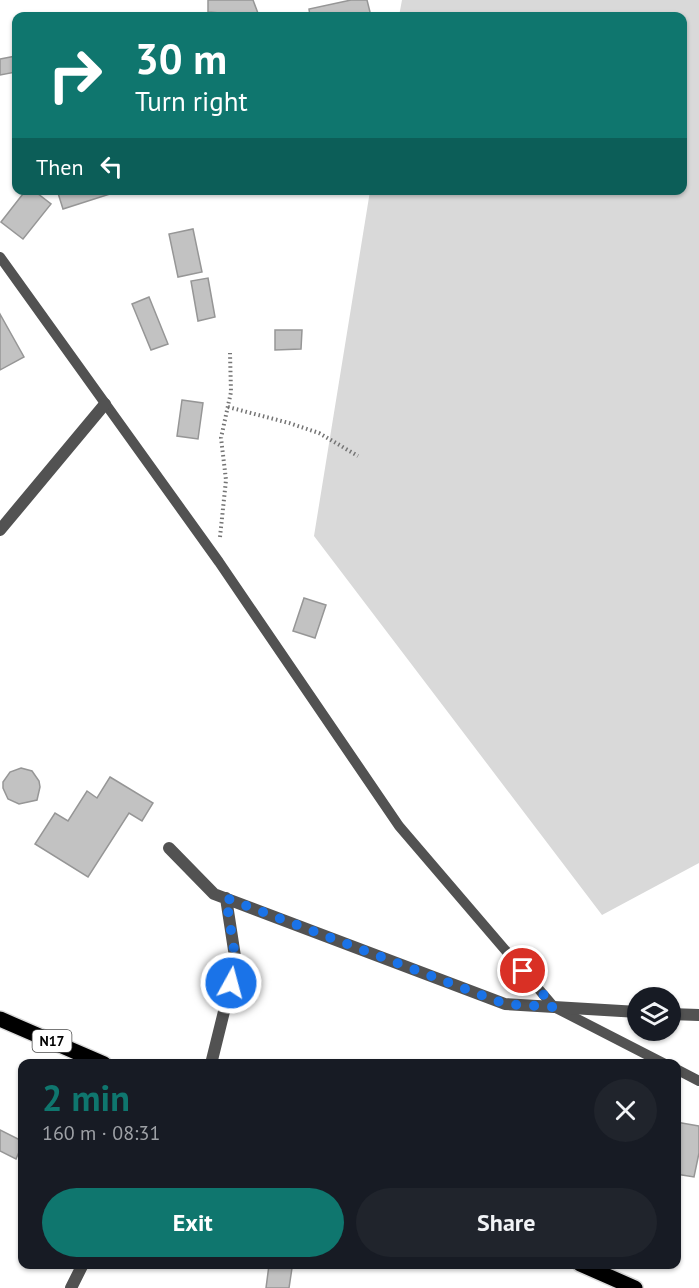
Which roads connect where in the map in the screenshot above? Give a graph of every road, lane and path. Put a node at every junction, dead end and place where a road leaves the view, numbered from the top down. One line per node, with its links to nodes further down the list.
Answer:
1 (0, 257): 3 (lane)
2 (230, 353): 4 (path)
3 (105, 404): 6 (street); 7 (lane)
4 (228, 407): 5 (path); 7 (path)
5 (358, 456)
6 (0, 530)
7 (219, 562): 10 (lane)
8 (170, 848): 9 (street)
9 (226, 898): 10 (street); 16 (street)
10 (554, 1007): 11 (street); 17 (lane)
11 (627, 1011)
12 (681, 1015): 13 (street)
13 (699, 1016)
14 (0, 1019): 15 (main road, N17)
15 (92, 1059)
16 (212, 1059)
17 (655, 1059)
18 (681, 1072): 19 (lane)
19 (699, 1081)
20 (80, 1269): 22 (street)
21 (591, 1269): 23 (main road)
22 (71, 1288)
23 (635, 1288)

